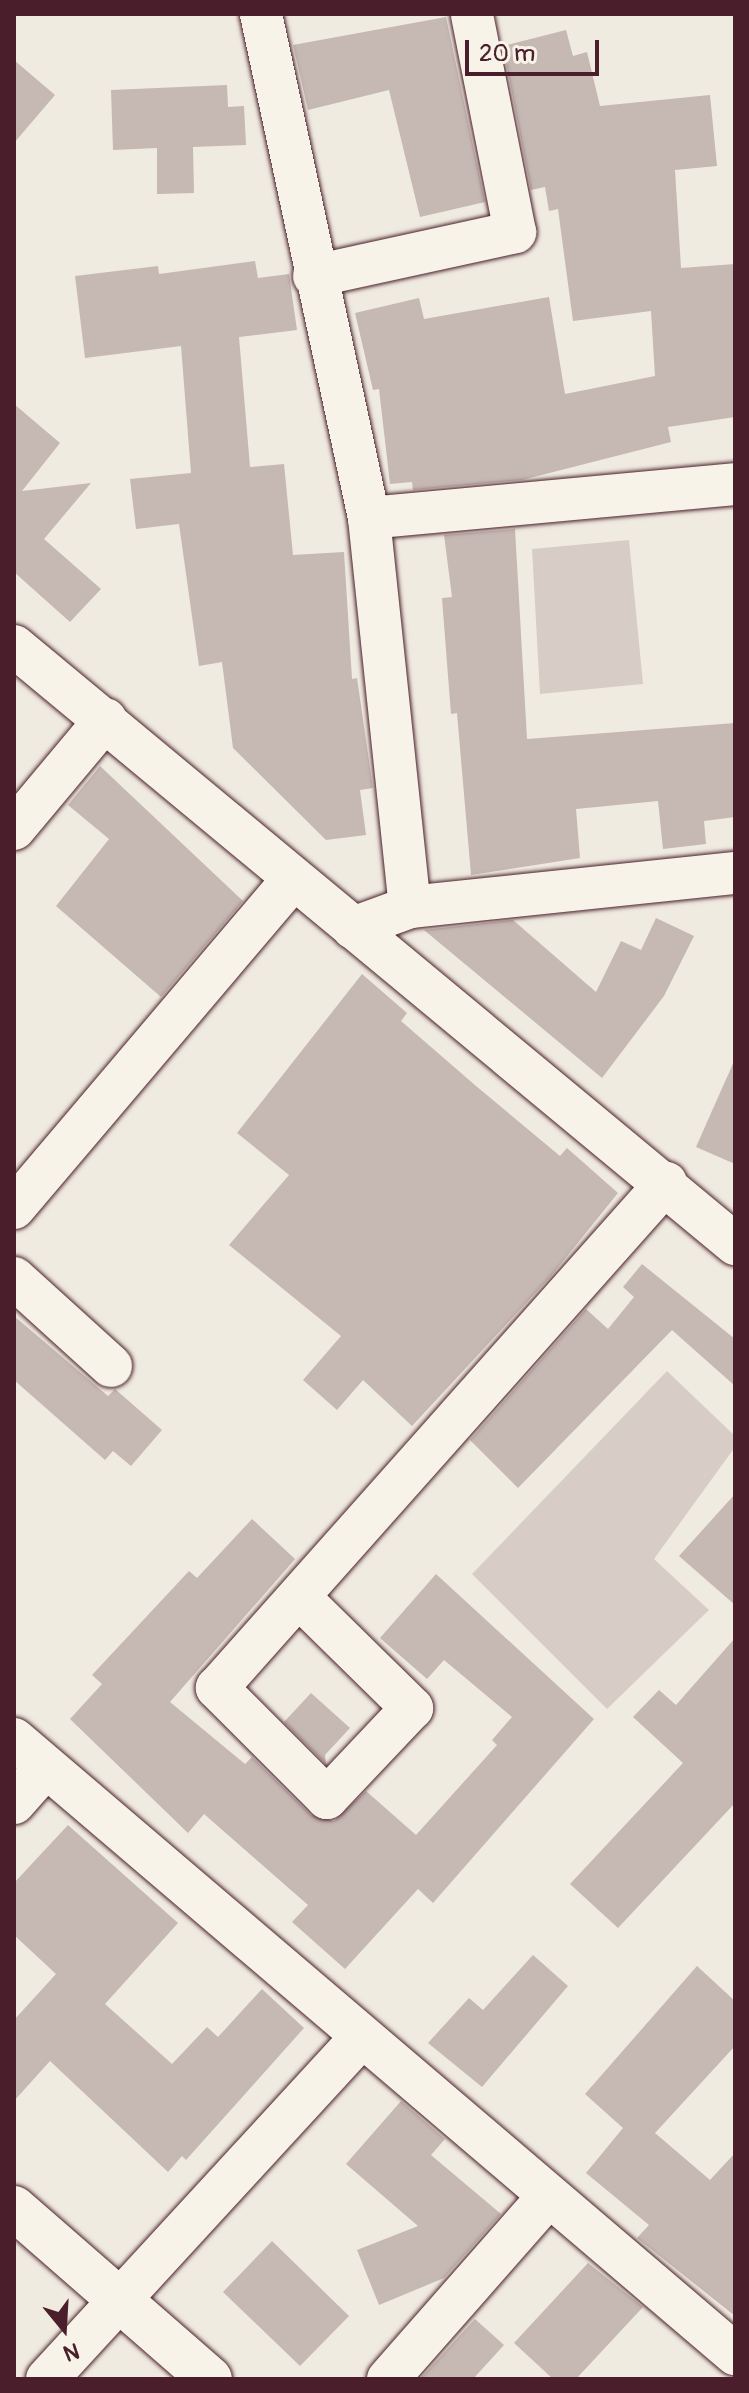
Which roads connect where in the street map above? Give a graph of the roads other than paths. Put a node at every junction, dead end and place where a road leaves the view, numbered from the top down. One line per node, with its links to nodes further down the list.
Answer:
1 (261, 14): 3 (street)
2 (472, 14): 3 (street)
3 (314, 276): 5 (street)
4 (735, 484): 5 (street)
5 (369, 518): 11 (street)
6 (14, 646): 7 (street)
7 (106, 719): 8 (street); 10 (street)
8 (14, 829)
9 (735, 873): 11 (street)
10 (291, 881): 12 (street); 14 (street)
11 (410, 907): 12 (street)
12 (353, 928): 13 (street)
13 (666, 1183): 15 (street); 18 (street)
14 (14, 1208)
15 (735, 1244)
16 (14, 1278): 17 (street)
17 (111, 1366)
18 (301, 1599): 18 (street)
19 (14, 1739): 20 (street)
20 (46, 1767): 21 (street); 22 (street)
21 (14, 1803)
22 (361, 2038): 23 (street); 25 (street)
23 (548, 2197): 26 (street); 29 (street)
24 (14, 2208): 25 (street)
25 (118, 2301): 27 (street); 28 (street)
26 (735, 2354)
27 (47, 2379)
28 (210, 2379)
29 (388, 2379)

